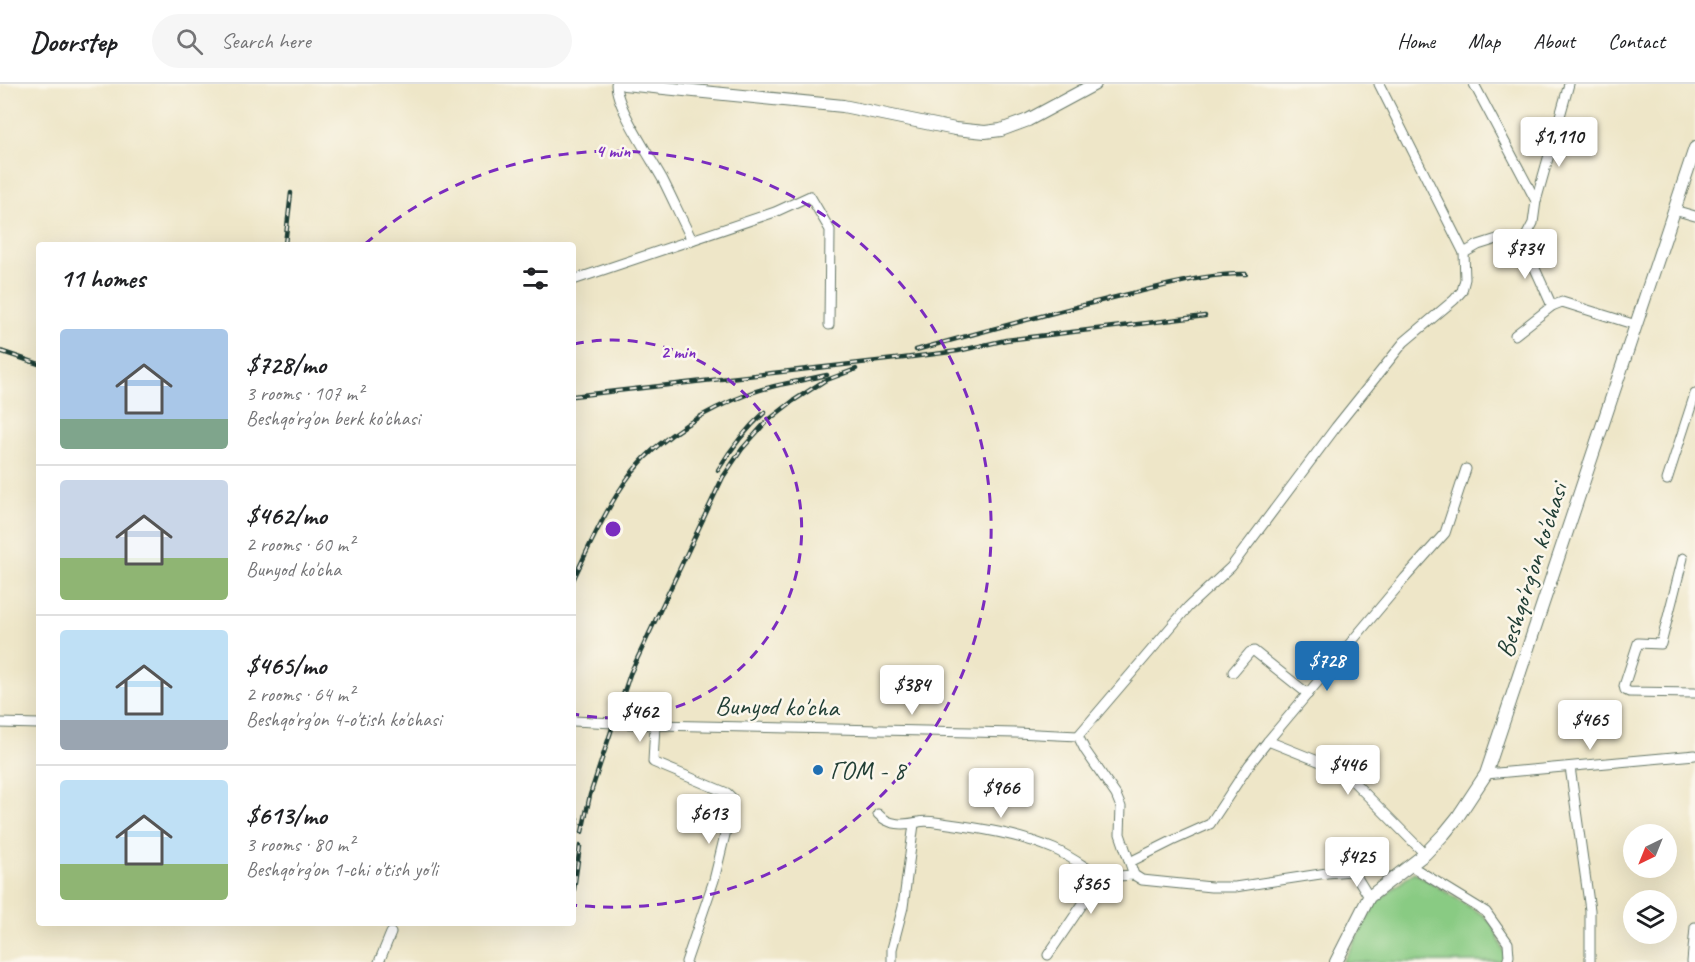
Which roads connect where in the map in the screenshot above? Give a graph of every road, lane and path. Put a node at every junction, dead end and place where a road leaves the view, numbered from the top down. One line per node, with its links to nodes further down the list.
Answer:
1 (616, 84): 11 (street)
2 (624, 84): 3 (street)
3 (1095, 84)
4 (1379, 84): 13 (street)
5 (1475, 84): 8 (street)
6 (1569, 84): 8 (street)
7 (1695, 148): 9 (street, Beshqo'rg'on ko'chasi)
8 (1536, 201): 12 (street)
9 (1674, 210): 10 (street); 17 (street, Beshqo'rg'on ko'chasi)
10 (1695, 216)
11 (692, 240): 14 (street); 16 (street)
12 (1523, 242): 13 (street); 15 (street)
13 (1464, 253): 30 (street)
14 (576, 279)
15 (1552, 306): 17 (street); 18 (street)
16 (830, 325)
17 (1636, 325): 34 (street, Beshqo'rg'on ko'chasi)
18 (1515, 335)
19 (1695, 394): 21 (street)
20 (1466, 469): 25 (street)
21 (1667, 480)
22 (1683, 558): 24 (street)
23 (1233, 672): 25 (street)
24 (1695, 693)
25 (1308, 694): 31 (street)
26 (576, 721): 29 (street, Bunyod ko'cha)
27 (0, 723): 28 (street)
28 (36, 724)
29 (655, 725): 30 (street, Bunyod ko'cha); 47 (street)
30 (1078, 736): 38 (street)
31 (1268, 741): 37 (street); 38 (street)
32 (1695, 755): 33 (street)
33 (1570, 767): 34 (street); 51 (street)
34 (1486, 774): 37 (street, Beshqo'rg'on ko'chasi)
35 (878, 814): 36 (street)
36 (914, 824): 41 (street); 48 (street)
37 (1425, 854): 39 (street, Beshqo'rg'on ko'chasi)
38 (1130, 862): 40 (street)
39 (1411, 866): 42 (street, Beshqo'rg'on ko'chasi); 50 (street)
40 (1134, 876): 41 (street); 42 (street)
41 (1101, 877): 45 (street)
42 (1369, 897): 49 (street, Beshqo'rg'on ko'chasi)
43 (1695, 927): 52 (street)
44 (391, 933): 46 (street)
45 (1048, 955)
46 (379, 962)
47 (686, 962)
48 (892, 962)
49 (1336, 962)
50 (1507, 962)
51 (1590, 962)
52 (1692, 962)

